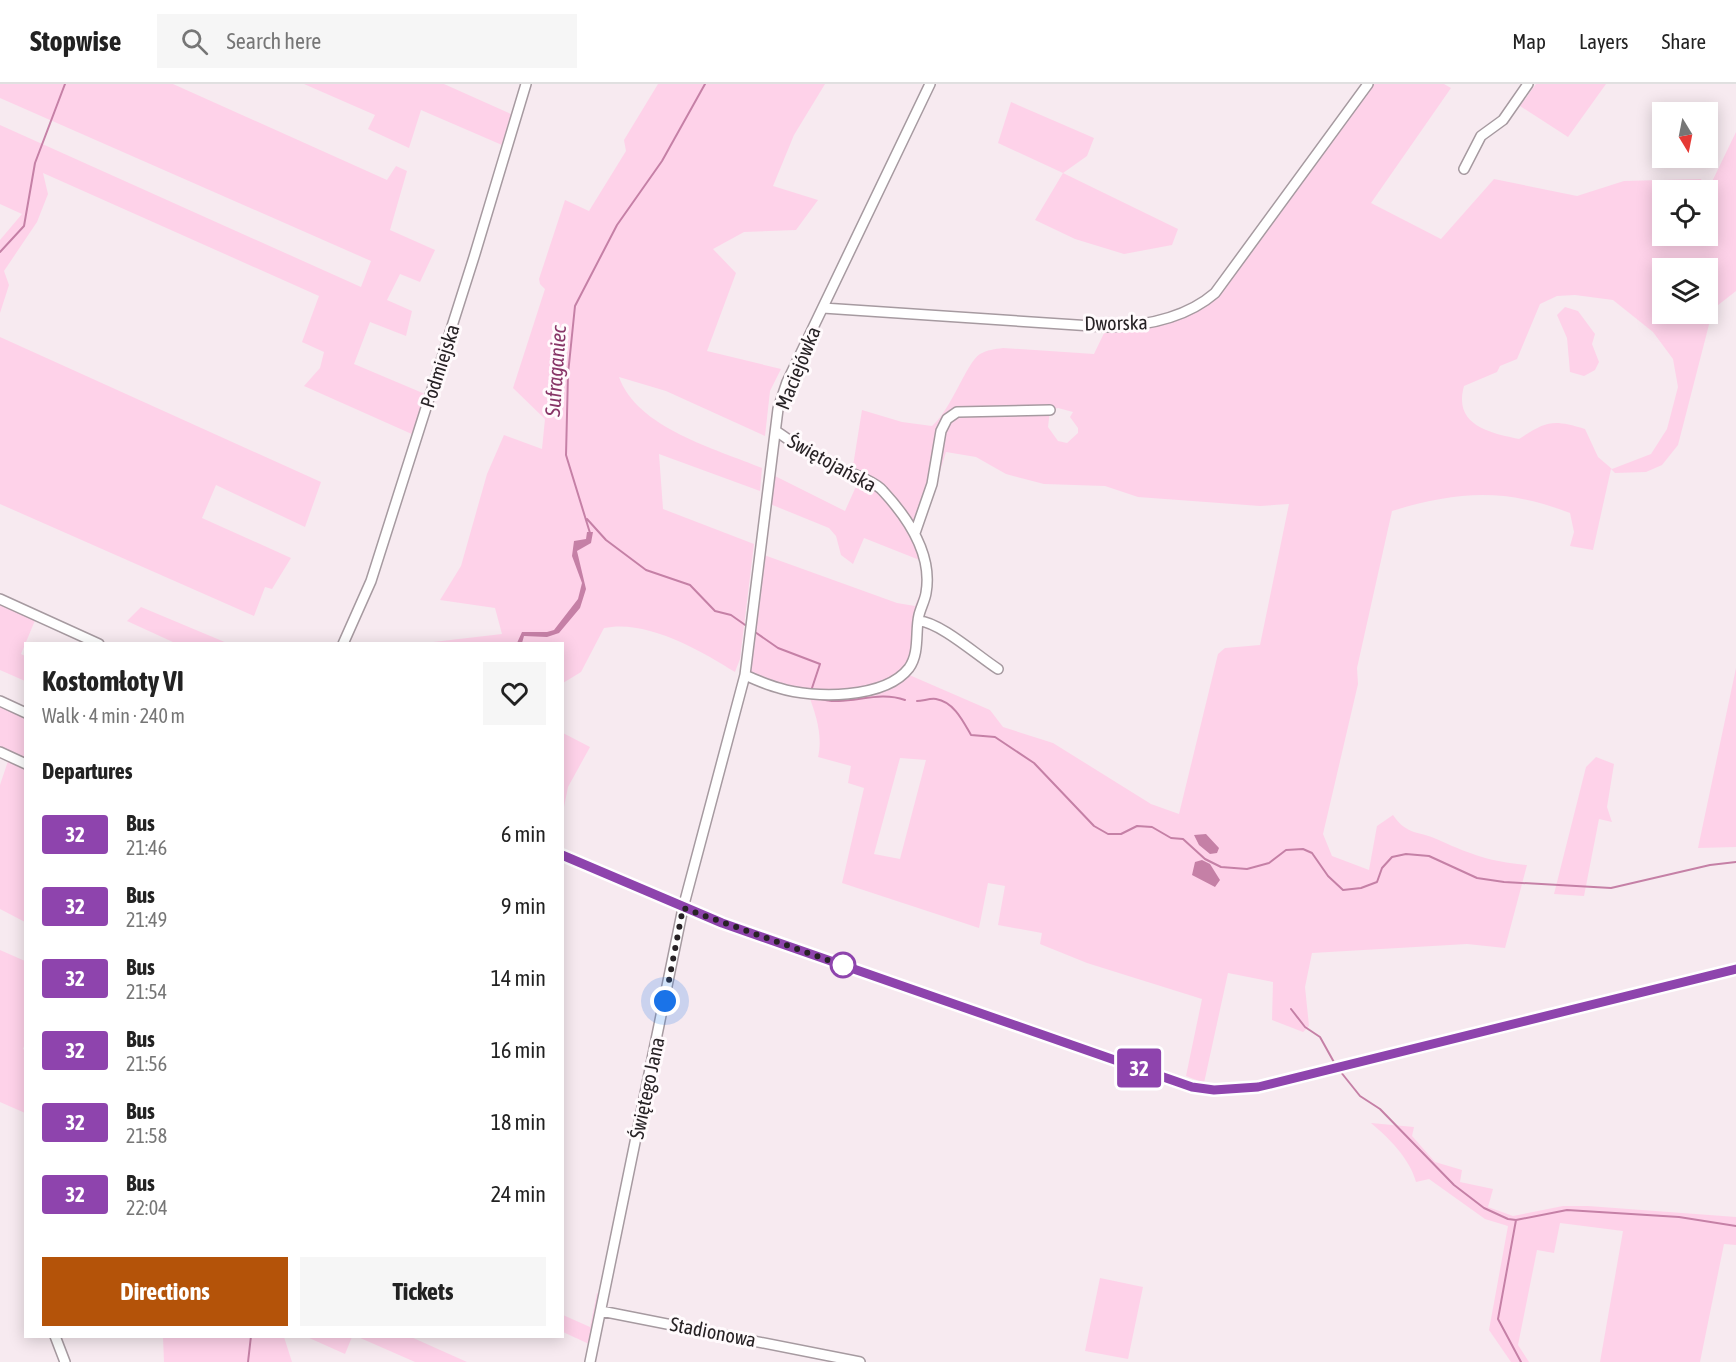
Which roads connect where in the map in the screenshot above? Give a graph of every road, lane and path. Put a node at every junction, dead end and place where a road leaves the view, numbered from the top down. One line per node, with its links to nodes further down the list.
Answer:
1 (526, 84): 13 (street, Podmiejska)
2 (930, 84): 6 (street, Maciejówka)
3 (1368, 84): 6 (street, Dworska)
4 (1528, 84): 5 (street)
5 (1464, 169)
6 (823, 308): 8 (street, Maciejówka)
7 (1050, 410): 9 (street)
8 (776, 432): 9 (street, Świętojańska); 15 (street, Maciejówka)
9 (915, 533): 11 (street, Świętojańska)
10 (0, 599): 12 (street)
11 (919, 621): 14 (street); 15 (street, Świętojańska)
12 (95, 642)
13 (344, 642)
14 (998, 669)
15 (745, 675): 21 (street, Świętego Jana)
16 (0, 701): 17 (street)
17 (24, 712)
18 (0, 752): 19 (street)
19 (24, 763)
20 (564, 856): 21 (street)
21 (683, 908): 22 (street); 23 (street, Świętego Jana)
22 (1736, 969)
23 (601, 1311): 26 (street, Świętego Jana); 27 (street, Stadionowa)
24 (56, 1338): 25 (street)
25 (65, 1362)
26 (590, 1362)
27 (860, 1362)

